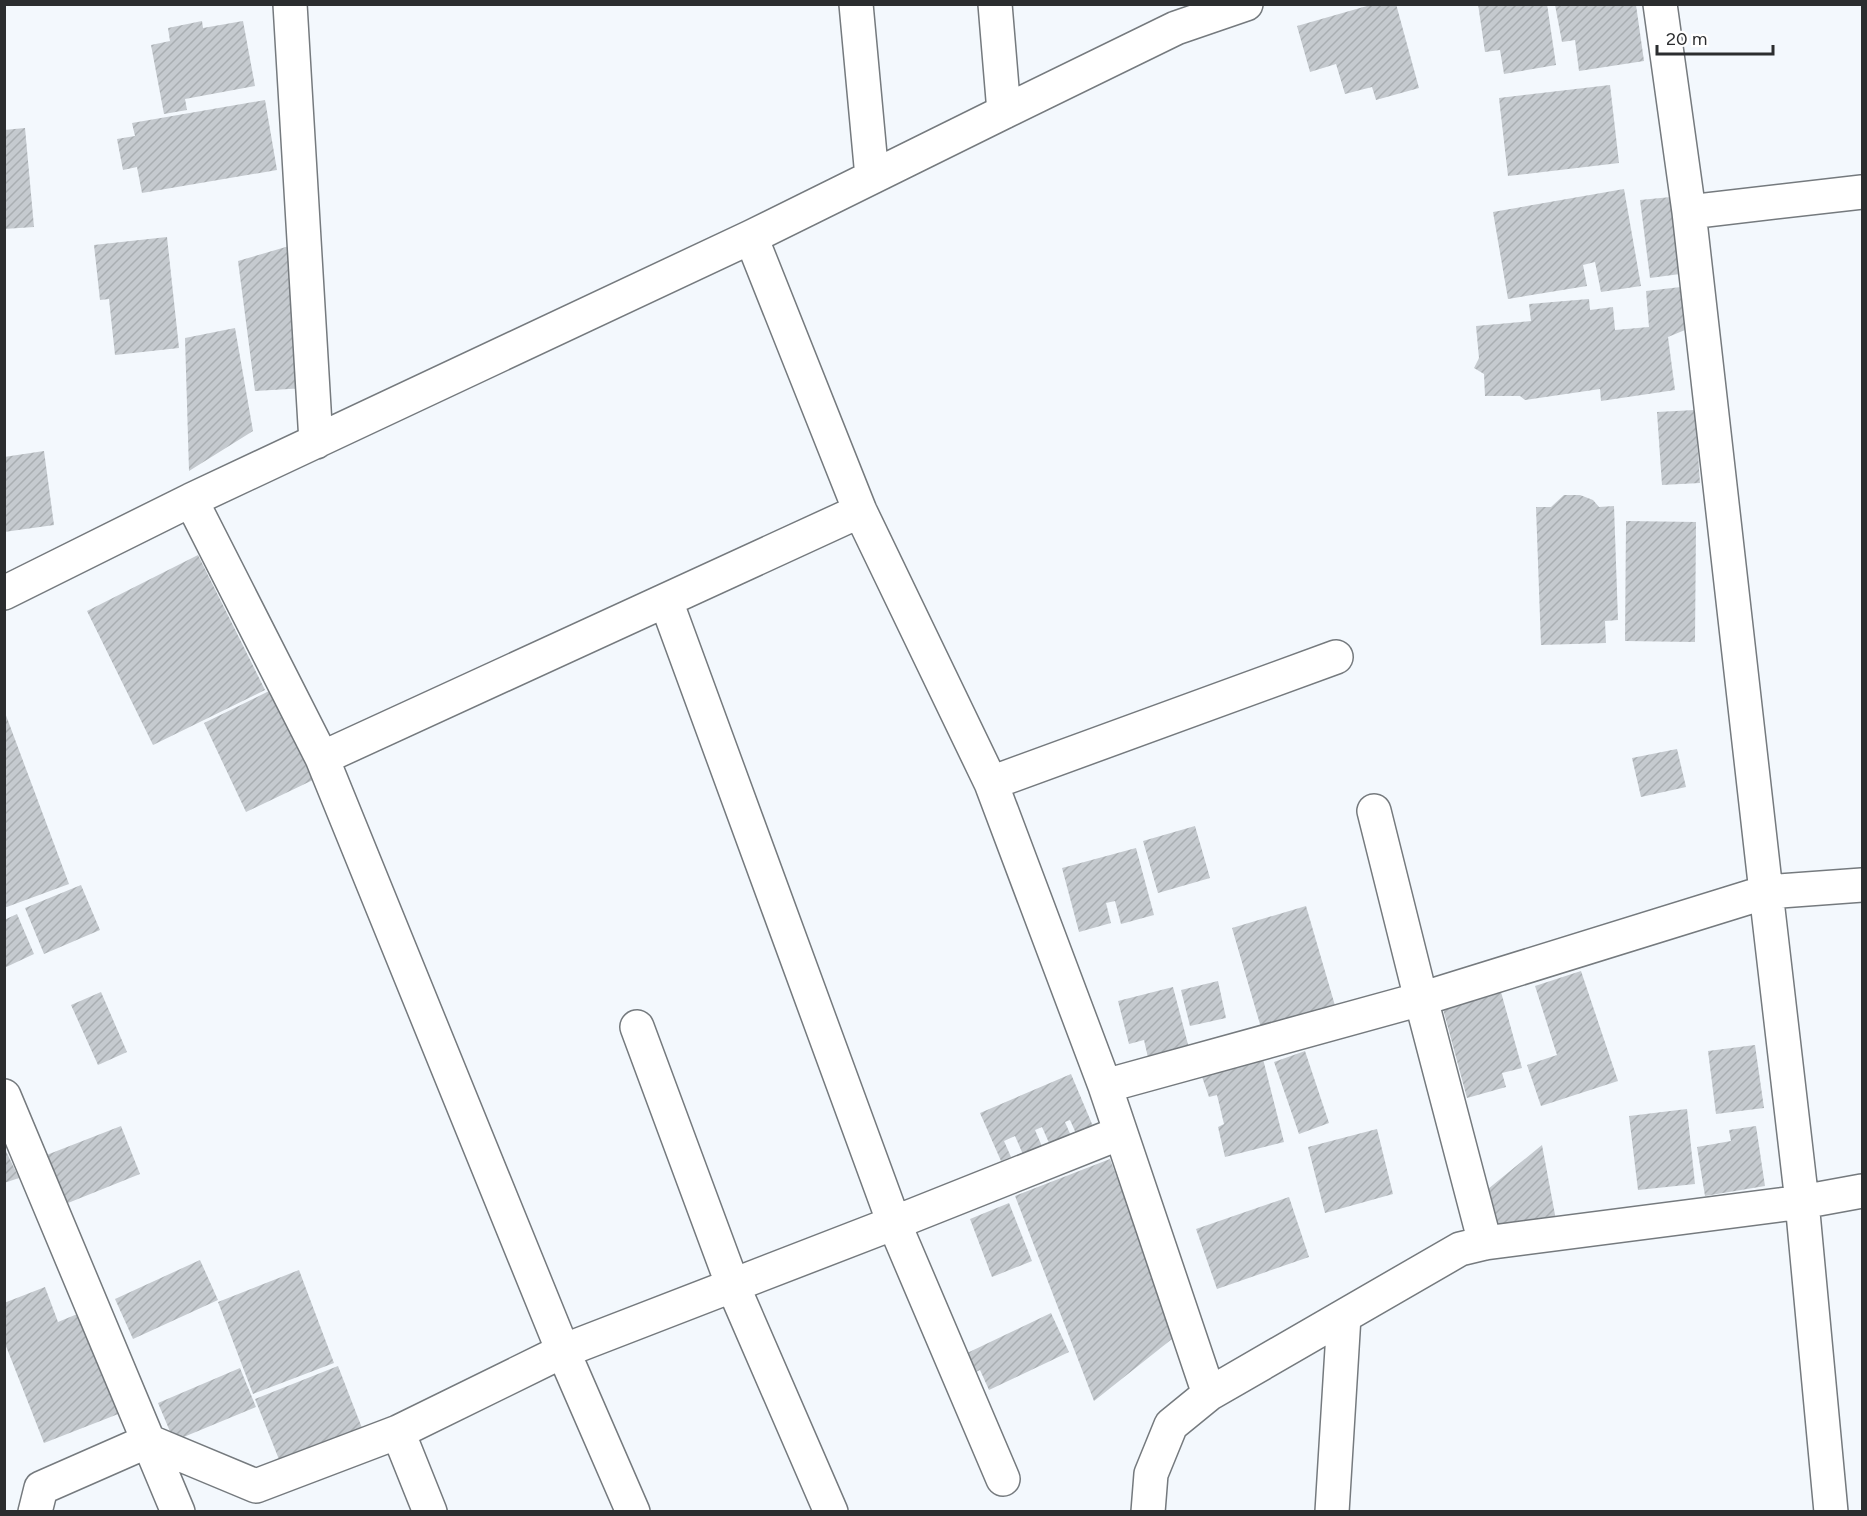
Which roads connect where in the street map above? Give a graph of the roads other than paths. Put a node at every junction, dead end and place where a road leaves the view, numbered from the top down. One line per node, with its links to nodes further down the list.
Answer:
1 (290, 4): 12 (street)
2 (856, 4): 8 (street)
3 (995, 4): 7 (street)
4 (1246, 4): 6 (street)
5 (1660, 4): 10 (street)
6 (1174, 16): 7 (street)
7 (1004, 112): 8 (street)
8 (872, 177): 11 (street)
9 (1863, 192): 10 (street)
10 (1689, 212): 22 (street)
11 (751, 237): 12 (street); 14 (street)
12 (316, 442): 13 (street)
13 (191, 500): 15 (street); 18 (street)
14 (860, 511): 16 (street); 19 (street)
15 (4, 593)
16 (666, 601): 18 (street); 30 (street)
17 (1336, 657): 19 (street)
18 (322, 758): 34 (street)
19 (991, 783): 25 (street)
20 (1374, 811): 23 (street)
21 (1863, 885): 22 (street)
22 (1766, 892): 23 (street); 29 (street)
23 (1421, 999): 25 (street); 31 (street)
24 (638, 1028): 32 (street)
25 (1105, 1086): 27 (street)
26 (4, 1096): 37 (street)
27 (1120, 1133): 30 (street); 35 (street)
28 (1863, 1191): 29 (street)
29 (1802, 1202): 31 (street); 46 (street)
30 (894, 1223): 32 (street); 38 (street)
31 (1485, 1243): 33 (street)
32 (732, 1286): 34 (street); 43 (street)
33 (1344, 1316): 35 (street); 45 (street)
34 (563, 1351): 36 (street); 42 (street)
35 (1209, 1394): 44 (street)
36 (398, 1432): 37 (street); 41 (street)
37 (148, 1441): 39 (street); 40 (street)
38 (1003, 1479)
39 (35, 1512)
40 (178, 1512)
41 (430, 1512)
42 (633, 1512)
43 (831, 1512)
44 (1148, 1512)
45 (1332, 1512)
46 (1831, 1512)

